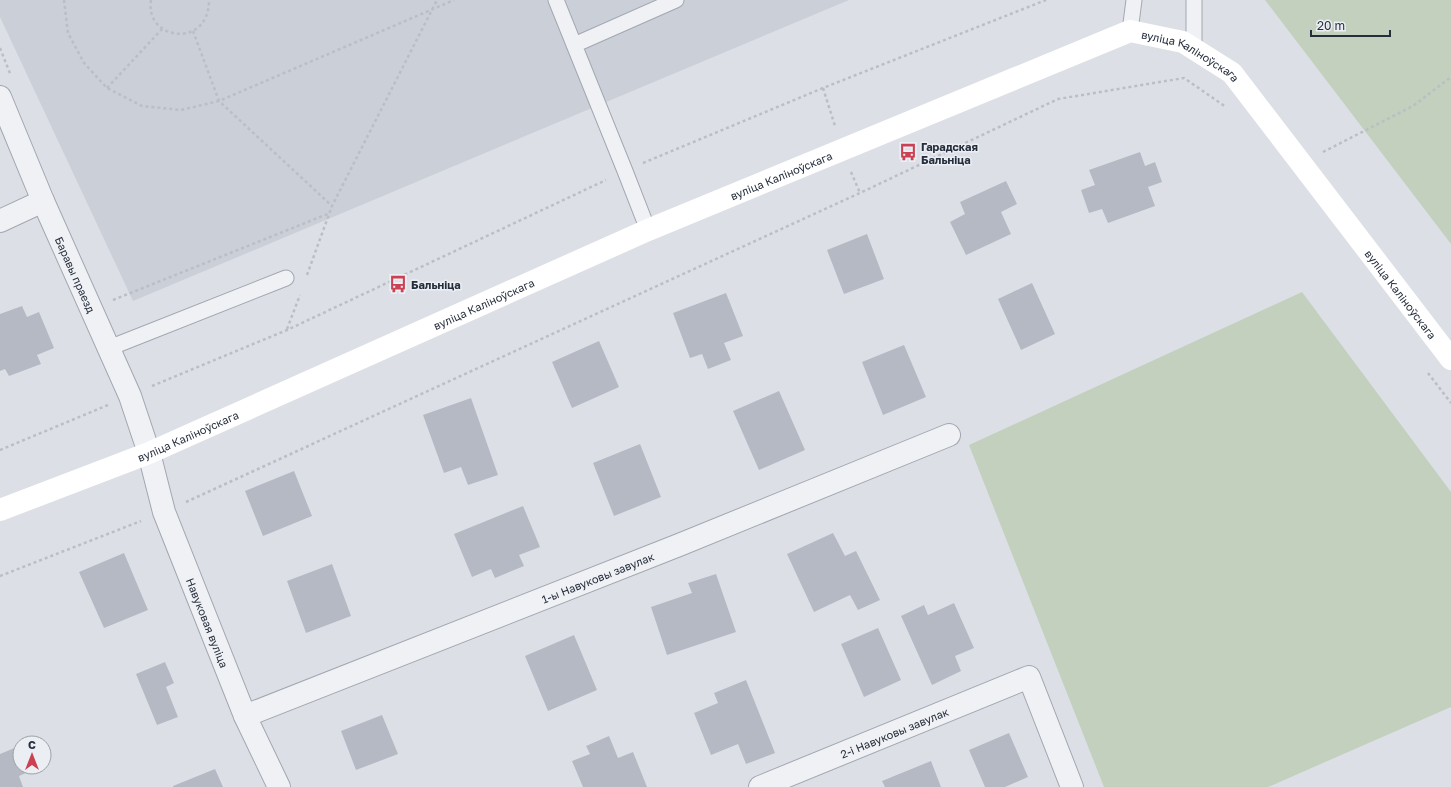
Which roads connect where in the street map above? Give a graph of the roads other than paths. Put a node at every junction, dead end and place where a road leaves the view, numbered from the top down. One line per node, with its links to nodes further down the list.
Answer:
1 (556, 0): 6 (lane)
2 (676, 0): 6 (lane)
3 (1134, 0): 5 (lane)
4 (1194, 0): 7 (lane)
5 (1130, 31): 7 (street, вуліца Каліноўскага); 11 (street, вуліца Каліноўскага)
6 (574, 45): 11 (lane)
7 (1194, 48): 14 (street, вуліца Каліноўскага)
8 (0, 97): 9 (street, Баравы праезд)
9 (43, 201): 10 (street); 13 (street, Баравы праезд)
10 (0, 221)
11 (648, 230): 16 (street, вуліца Каліноўскага)
12 (286, 278): 13 (lane)
13 (109, 348): 16 (street, Баравы праезд)
14 (1451, 359)
15 (949, 435): 18 (street, 1-ы Навуковы завулак)
16 (149, 453): 17 (street, вуліца Каліноўскага); 18 (street, Навуковая вуліца)
17 (0, 510)
18 (246, 716): 19 (street, Навуковая вуліца)
19 (279, 787)
20 (760, 787): 21 (street, 2-і Навуковы завулак)
21 (1072, 787)

